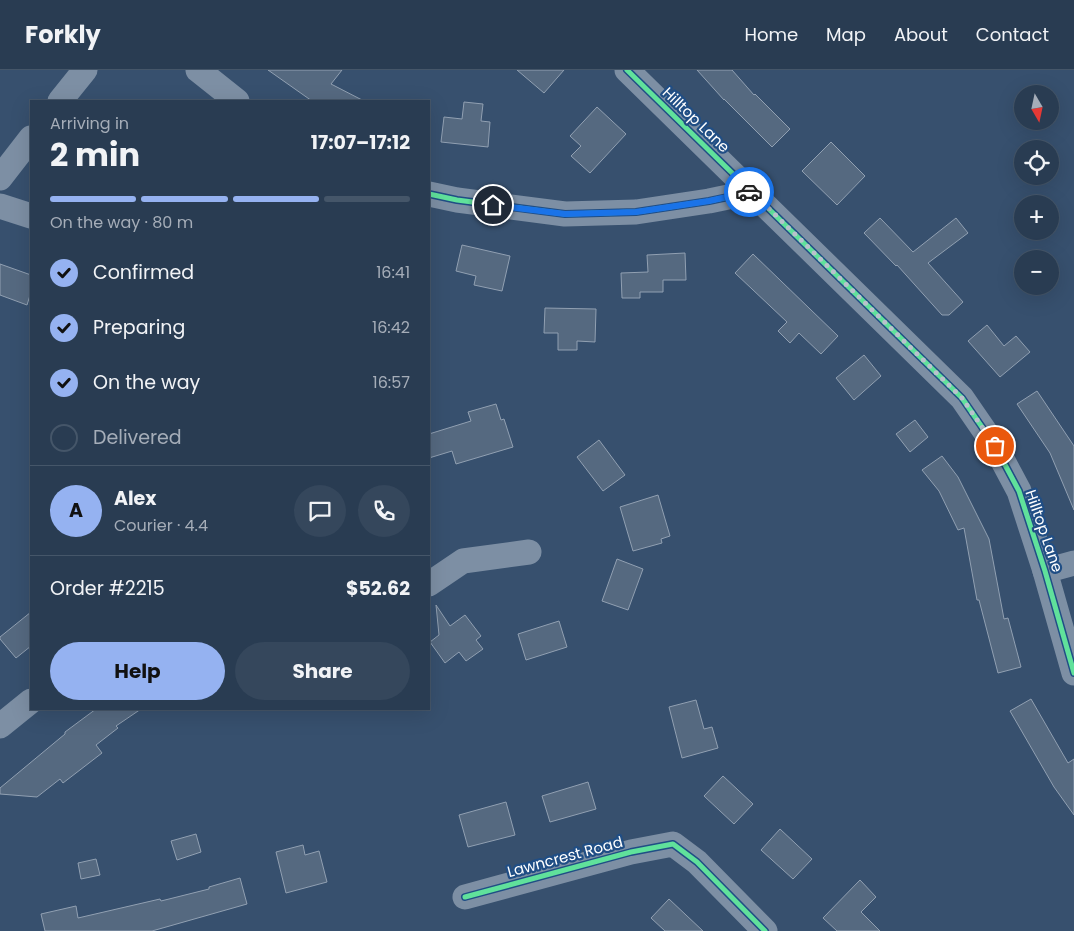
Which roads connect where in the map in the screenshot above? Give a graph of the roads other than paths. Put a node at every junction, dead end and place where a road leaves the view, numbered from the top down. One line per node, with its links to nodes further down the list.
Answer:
1 (85, 70): 4 (street)
2 (198, 70): 5 (street)
3 (627, 70): 8 (street, Hilltop Lane)
4 (61, 100)
5 (236, 100)
6 (30, 139): 7 (street)
7 (0, 178)
8 (752, 192): 9 (street); 14 (street, Hilltop Lane)
9 (430, 194)
10 (0, 206): 11 (street)
11 (30, 216)
12 (529, 552): 15 (street)
13 (1074, 562): 14 (street)
14 (1045, 571): 16 (street, Hilltop Lane)
15 (430, 583)
16 (1074, 673)
17 (30, 702): 18 (street)
18 (0, 726)
19 (465, 898): 20 (street, Lawncrest Road)
20 (765, 931)

